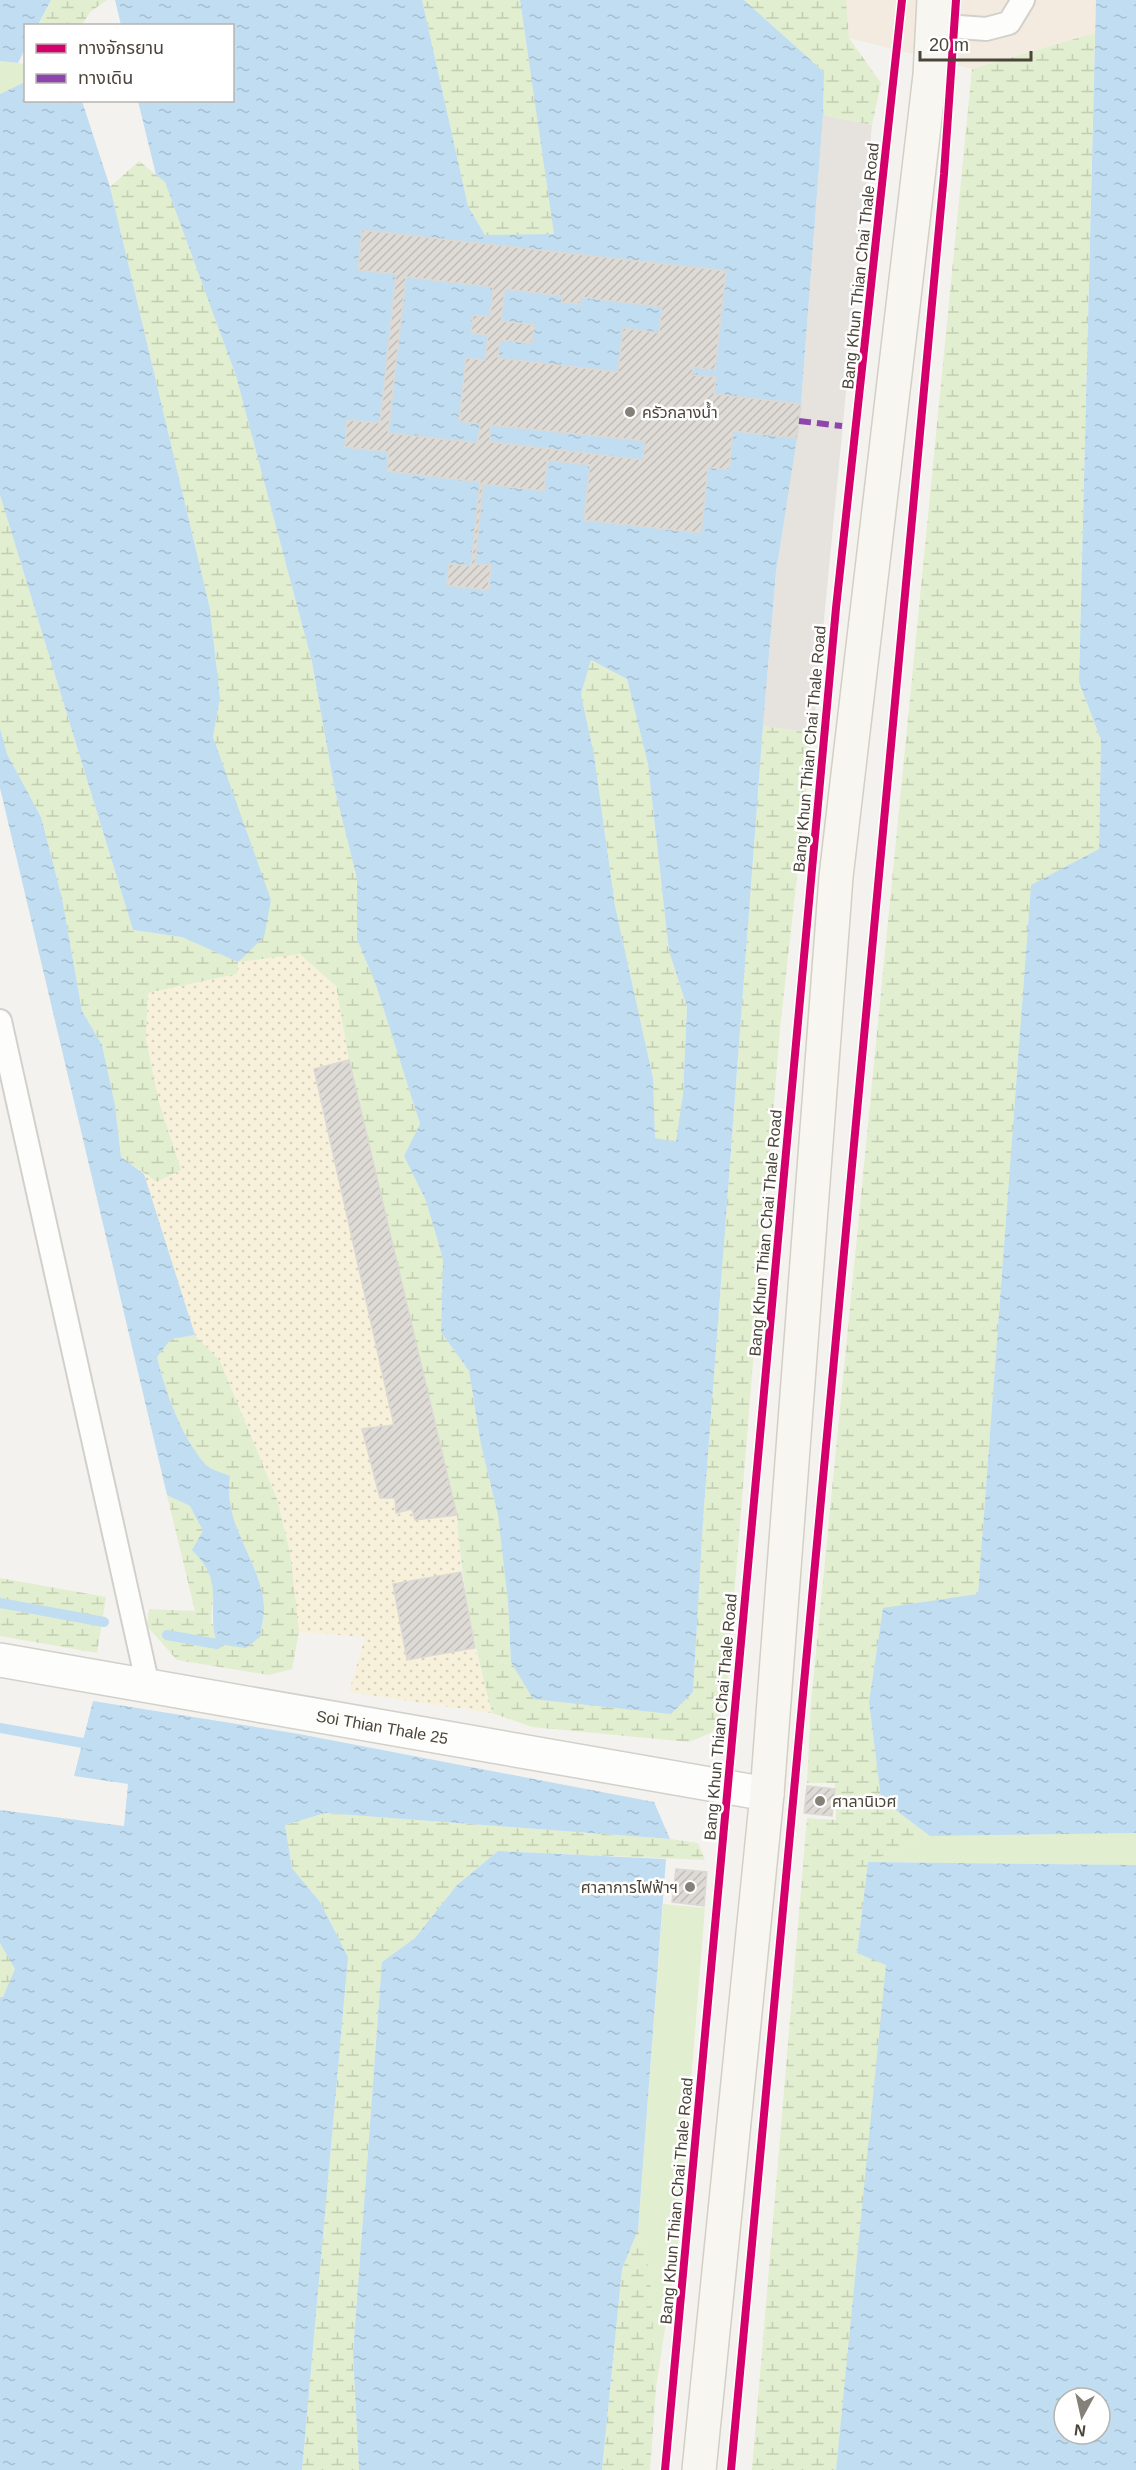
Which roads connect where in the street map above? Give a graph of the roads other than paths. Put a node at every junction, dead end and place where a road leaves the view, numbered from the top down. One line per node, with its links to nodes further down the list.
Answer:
1 (1023, 0): 2 (lane)
2 (933, 13): 6 (main road)
3 (0, 1021): 5 (lane)
4 (0, 1660): 5 (street, Soi Thian Thale 25)
5 (148, 1686): 6 (street, Soi Thian Thale 25)
6 (767, 1794): 7 (main road)
7 (699, 2470)

